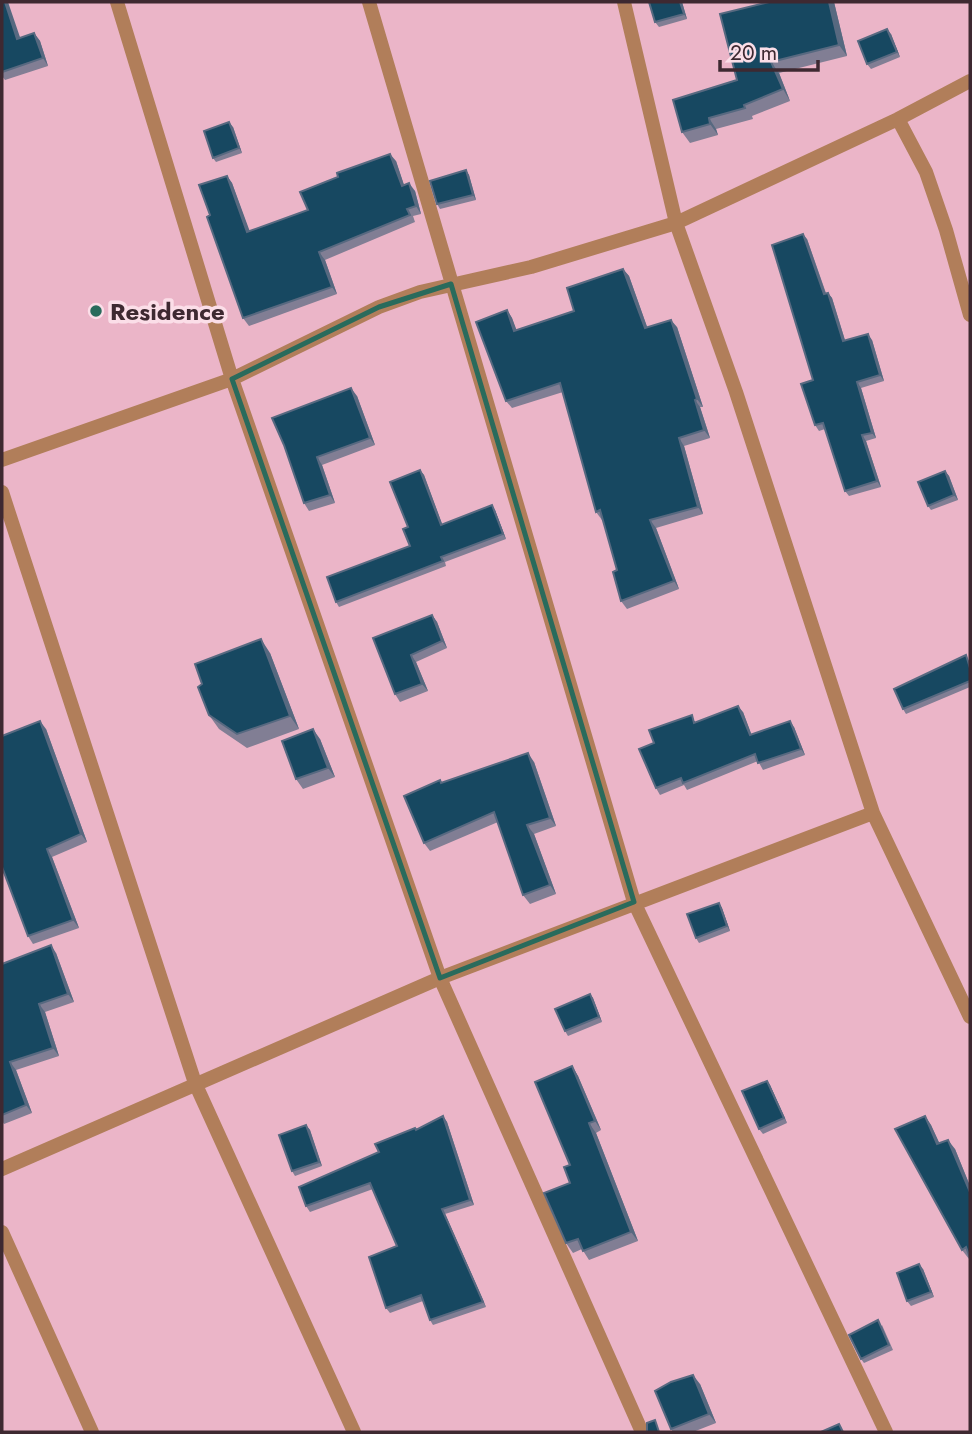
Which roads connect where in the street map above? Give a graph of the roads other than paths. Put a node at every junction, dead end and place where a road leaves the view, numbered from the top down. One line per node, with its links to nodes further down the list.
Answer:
1 (117, 2): 9 (street)
2 (369, 2): 7 (street)
3 (624, 2): 6 (street)
4 (970, 81): 5 (street)
5 (898, 119): 6 (street); 8 (street)
6 (676, 223): 7 (street); 12 (street)
7 (451, 284): 9 (street); 13 (street)
8 (970, 315)
9 (232, 379): 10 (street); 14 (street)
10 (2, 460)
11 (2, 492): 16 (street)
12 (873, 813): 13 (street); 15 (street)
13 (634, 902): 14 (street); 22 (street)
14 (440, 978): 16 (street); 21 (street)
15 (970, 1017)
16 (195, 1083): 17 (street); 20 (street)
17 (2, 1169)
18 (2, 1232): 19 (street)
19 (92, 1432)
20 (354, 1432)
21 (642, 1432)
22 (886, 1432)

